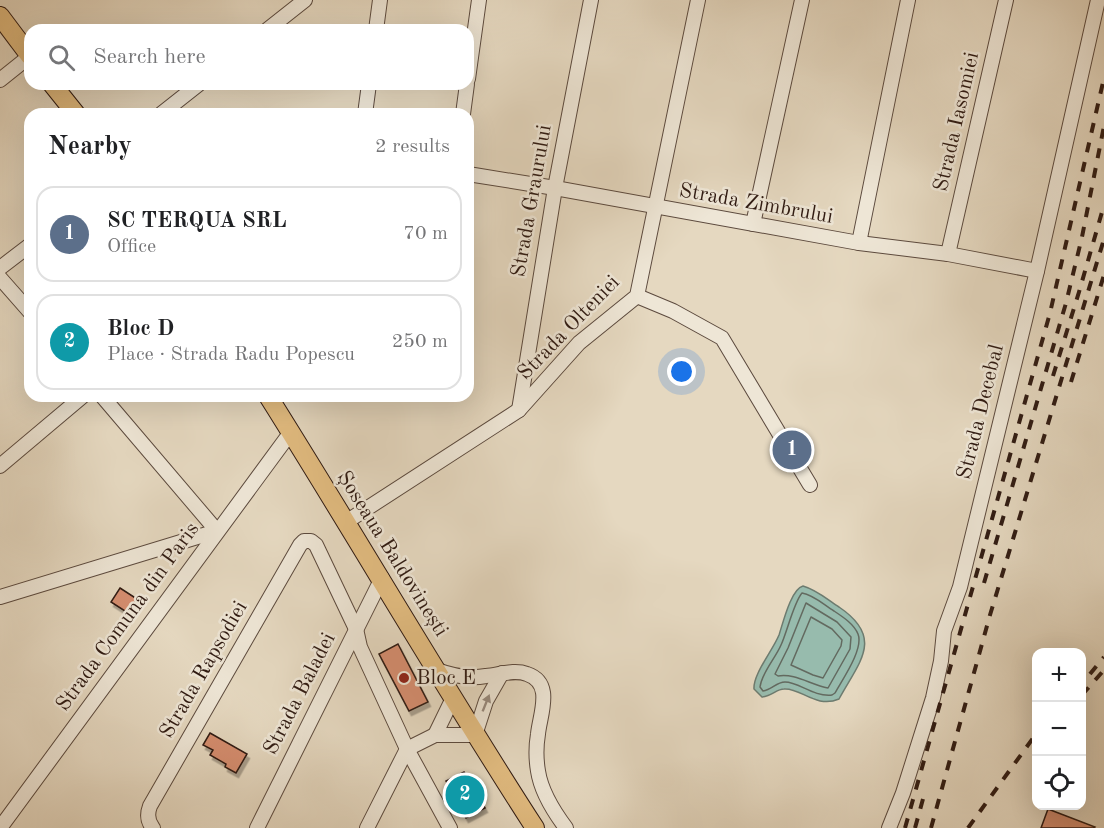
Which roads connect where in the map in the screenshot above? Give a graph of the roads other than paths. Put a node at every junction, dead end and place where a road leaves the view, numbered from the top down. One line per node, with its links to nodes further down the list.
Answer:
1 (305, 0): 11 (street)
2 (380, 0): 12 (street)
3 (479, 0): 13 (street)
4 (591, 0): 26 (street, Strada Graurului)
5 (698, 0): 27 (street, Strada Olteniei)
6 (802, 0): 28 (street)
7 (908, 0): 29 (street)
8 (1006, 0): 31 (street, Strada Iasomiei)
9 (1098, 0): 33 (street, Strada Decebal)
10 (0, 16): 14 (main road)
11 (275, 24)
12 (377, 24)
13 (474, 36)
14 (24, 48)
15 (24, 61): 16 (street)
16 (0, 80)
17 (57, 90): 21 (main road)
18 (191, 90): 22 (street)
19 (368, 90): 23 (street)
20 (466, 90): 24 (street)
21 (71, 108)
22 (169, 108)
23 (366, 108)
24 (464, 108)
25 (474, 175): 26 (street, Strada Zimbrului)
26 (555, 188): 27 (street, Strada Zimbrului); 40 (street, Strada Graurului)
27 (656, 207): 28 (street, Strada Zimbrului); 35 (street, Strada Olteniei)
28 (753, 224): 29 (street, Strada Zimbrului)
29 (859, 243): 31 (street, Strada Zimbrului)
30 (24, 250): 32 (street)
31 (948, 254): 33 (street, Strada Zimbrului)
32 (0, 268)
33 (1037, 271): 62 (street, Strada Decebal)
34 (0, 278): 36 (street)
35 (637, 296): 40 (street, Strada Olteniei); 43 (street)
36 (24, 305)
37 (75, 402): 42 (street)
38 (107, 402): 45 (street)
39 (272, 402): 41 (main road, Șoseaua Baldovinești)
40 (519, 410): 44 (street, Strada Olteniei)
41 (291, 432): 44 (main road, Șoseaua Baldovinești); 45 (street, Strada Comuna din Paris)
42 (0, 465)
43 (810, 484)
44 (346, 522): 46 (main road, Șoseaua Baldovinești)
45 (217, 531): 47 (street); 55 (street, Strada Comuna din Paris)
46 (382, 578): 48 (street, Strada Baladei); 49 (main road, Șoseaua Baldovinești)
47 (0, 597)
48 (356, 629): 54 (street); 56 (street, Strada Rapsodiei); 57 (street, Strada Baladei)
49 (437, 670): 50 (street); 51 (main road, Șoseaua Baldovinești)
50 (502, 673): 53 (street, one-way to 50); 61 (street)
51 (453, 698): 52 (street); 53 (main road, Șoseaua Baldovinești)
52 (435, 735): 53 (street); 54 (street)
53 (475, 735): 60 (main road, Șoseaua Baldovinești)
54 (407, 749): 58 (street); 59 (street)
55 (0, 828)
56 (153, 828)
57 (257, 828)
58 (367, 828)
59 (450, 828)
60 (535, 828)
61 (566, 828)
62 (889, 828)

